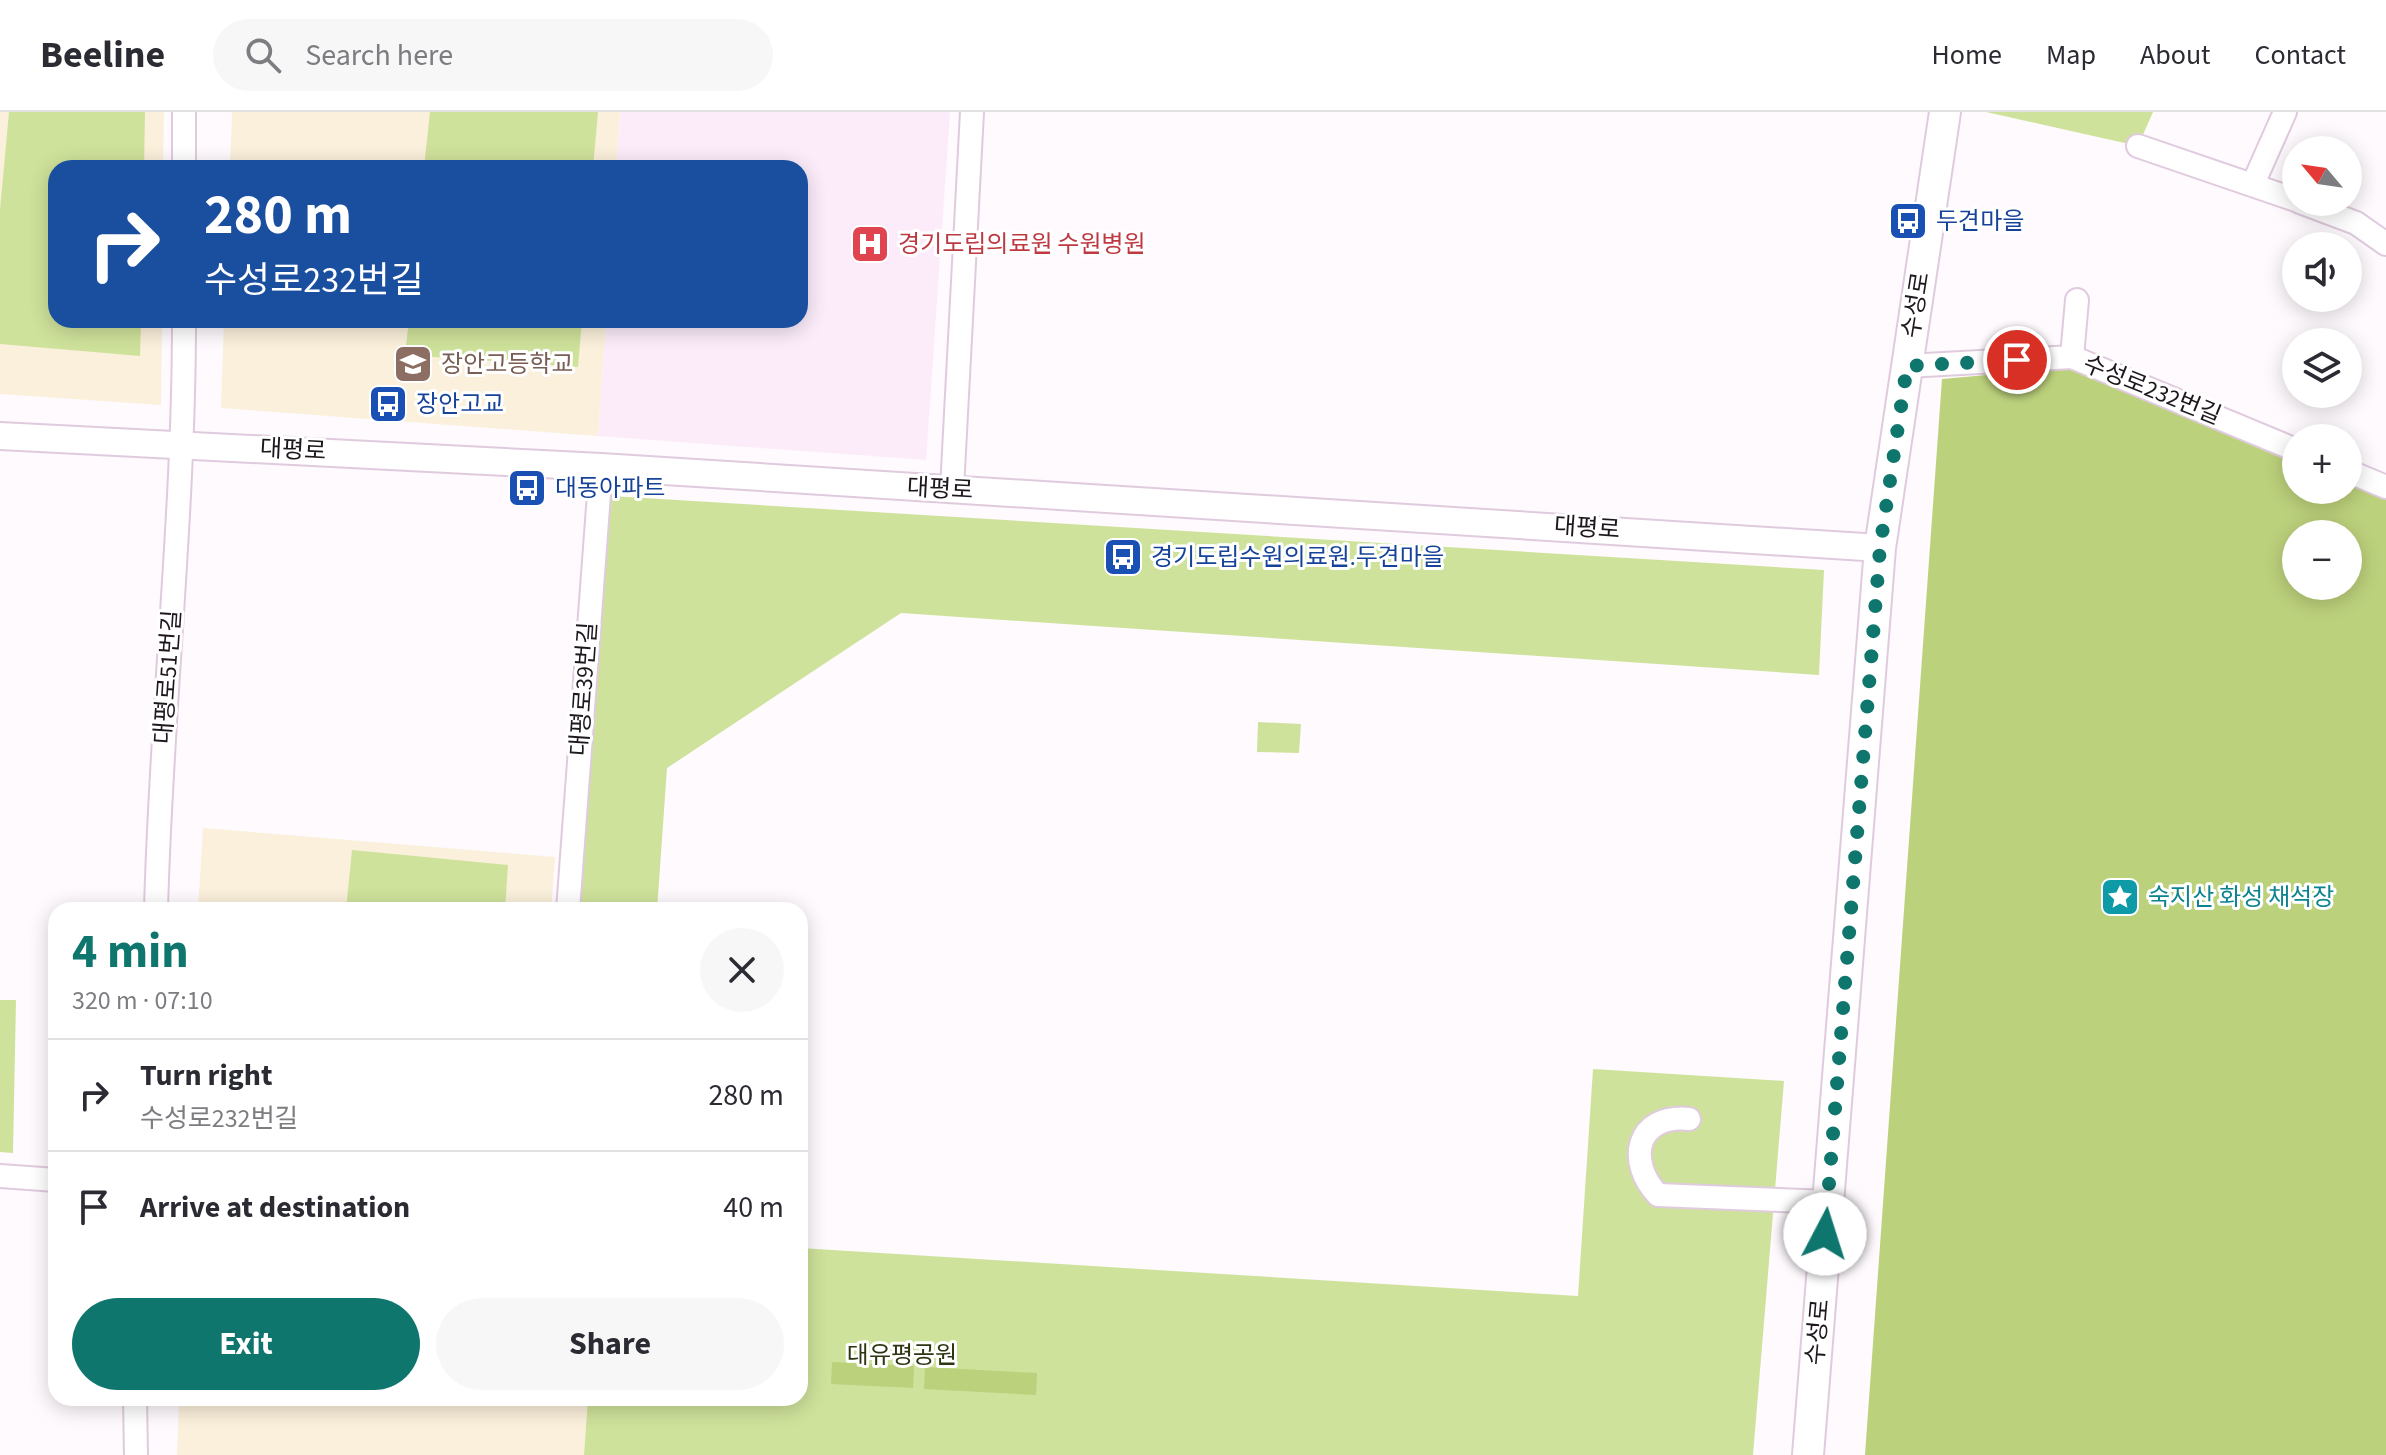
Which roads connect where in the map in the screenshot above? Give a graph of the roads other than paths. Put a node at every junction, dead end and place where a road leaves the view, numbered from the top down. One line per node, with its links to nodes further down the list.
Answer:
1 (184, 112): 6 (street)
2 (972, 112): 21 (street)
3 (1945, 112): 14 (main road, 수성로)
4 (2285, 112): 7 (street)
5 (2138, 146): 7 (street)
6 (184, 160)
7 (2253, 184): 8 (street)
8 (2282, 195)
9 (2338, 216): 10 (street)
10 (2386, 244)
11 (2077, 300): 13 (street)
12 (184, 328): 16 (street, 대평로51번길)
13 (2072, 357): 14 (street, 수성로232번길); 17 (street, 수성로232번길)
14 (1907, 366): 22 (main road, 수성로)
15 (0, 436): 16 (street, 대평로)
16 (184, 444): 18 (street, 대평로); 23 (street, 대평로51번길)
17 (2282, 444)
18 (601, 467): 21 (street, 대평로); 24 (street, 대평로39번길)
19 (2362, 477): 20 (street)
20 (2386, 487)
21 (952, 489): 22 (street, 대평로)
22 (1880, 548): 28 (main road, 수성로)
23 (156, 902)
24 (569, 902)
25 (1689, 1119): 28 (street)
26 (0, 1176): 27 (street)
27 (48, 1179)
28 (1828, 1202): 31 (main road, 수성로)
29 (135, 1406): 30 (street)
30 (136, 1455)
31 (1808, 1455)

